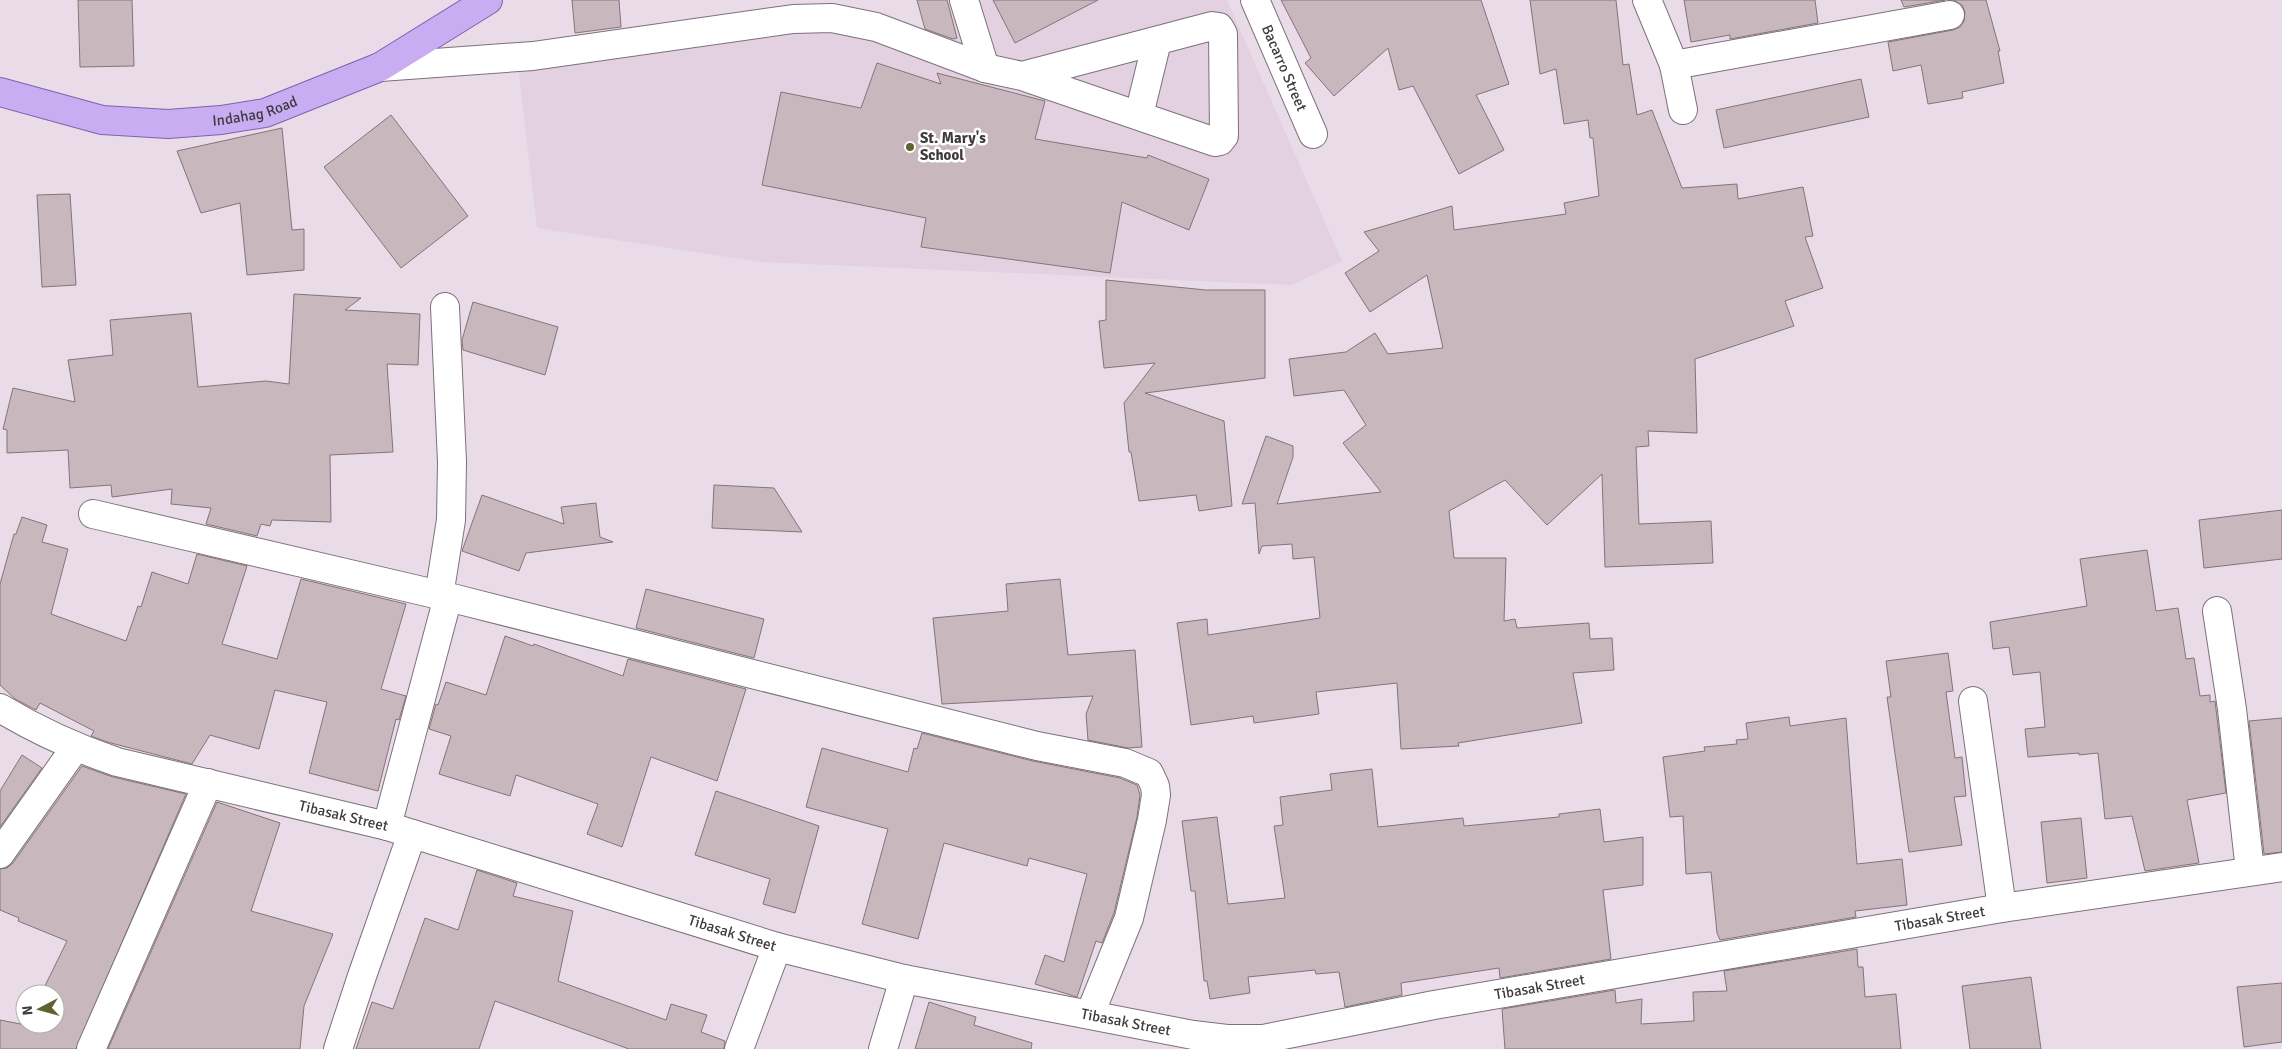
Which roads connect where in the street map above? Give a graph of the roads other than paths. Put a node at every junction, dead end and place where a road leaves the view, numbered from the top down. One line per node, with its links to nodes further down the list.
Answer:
1 (488, 0): 8 (main road, Indahag Road)
2 (964, 0): 9 (street)
3 (1255, 0): 14 (street, Bacarro Street)
4 (1647, 0): 7 (street)
5 (1950, 15): 7 (street)
6 (1157, 41): 10 (street); 13 (street); 13 (street)
7 (1674, 65): 12 (street)
8 (380, 67): 9 (street); 11 (main road, Indahag Road)
9 (985, 68): 10 (street)
10 (1022, 76): 13 (street)
11 (0, 92)
12 (1683, 110)
13 (1139, 115)
14 (1314, 134)
15 (445, 307): 17 (street)
16 (93, 514): 17 (street)
17 (444, 596): 23 (street); 30 (street)
18 (2217, 611): 26 (street)
19 (1973, 701): 27 (street)
20 (0, 708): 21 (street, Tibasak Street)
21 (75, 748): 22 (street, Tibasak Street); 24 (street)
22 (208, 784): 23 (street, Tibasak Street); 32 (street)
23 (400, 830): 28 (street, Tibasak Street); 33 (street)
24 (0, 854)
25 (2282, 867): 26 (street, Tibasak Street)
26 (2250, 871): 27 (street, Tibasak Street)
27 (2002, 908): 31 (street, Tibasak Street)
28 (777, 947): 29 (street, Tibasak Street); 34 (street)
29 (904, 979): 30 (street, Tibasak Street); 35 (street)
30 (1090, 1014): 31 (street, Tibasak Street)
31 (1294, 1041)
32 (91, 1049)
33 (338, 1049)
34 (739, 1049)
35 (883, 1049)

